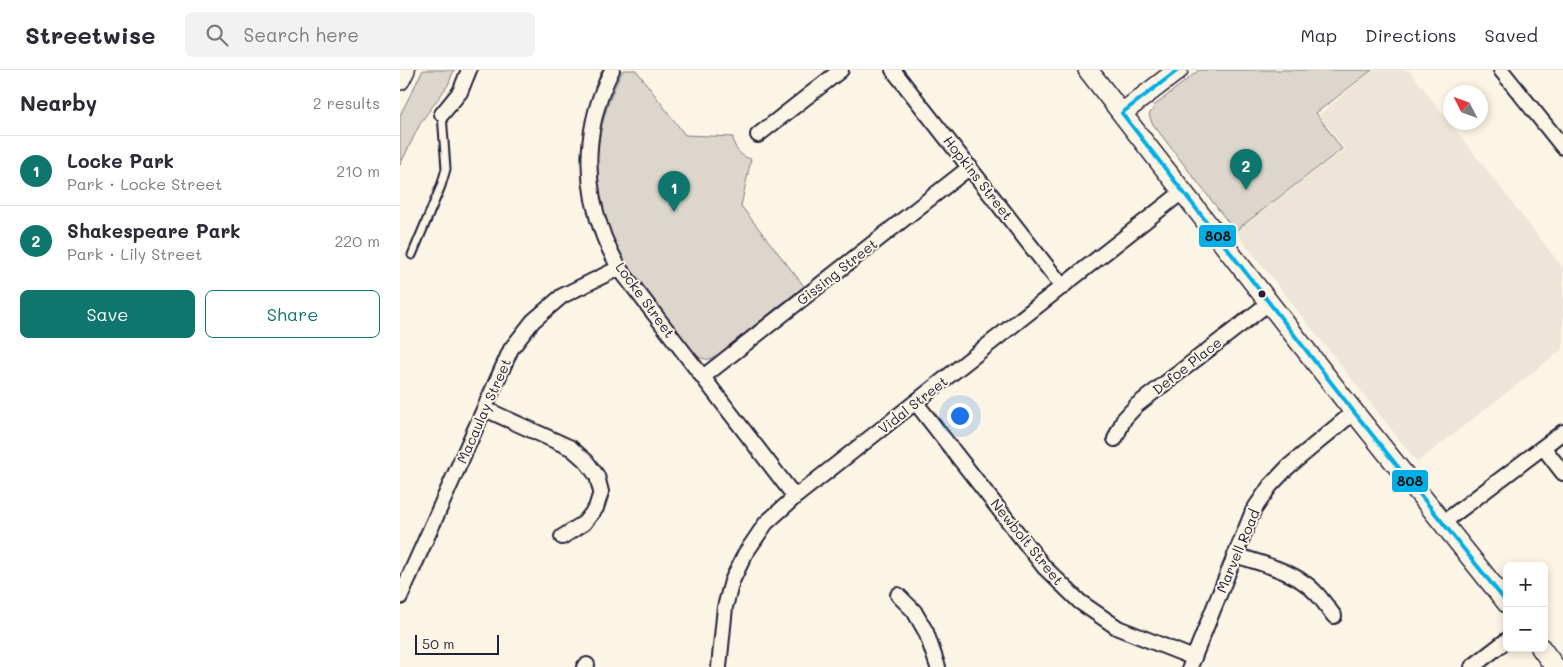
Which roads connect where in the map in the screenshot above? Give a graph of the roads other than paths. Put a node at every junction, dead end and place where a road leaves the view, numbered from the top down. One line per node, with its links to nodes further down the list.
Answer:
1 (405, 70): 9 (street)
2 (469, 70): 11 (street)
3 (612, 70): 17 (street, Locke Street)
4 (841, 70): 12 (street)
5 (893, 70): 14 (street, Hopkins Street)
6 (1088, 70): 10 (street)
7 (1178, 70): 10 (street)
8 (1502, 70): 13 (street)
9 (400, 80)
10 (1122, 113): 15 (street)
11 (442, 114): 16 (lane)
12 (758, 135)
13 (1563, 147)
14 (970, 167): 18 (street, Hopkins Street); 20 (street, Gissing Street)
15 (1182, 192): 18 (street, Vidal Street); 19 (street)
16 (412, 255)
17 (619, 268): 20 (street, Locke Street); 22 (street, Macaulay Street)
18 (1063, 287): 21 (street, Vidal Street)
19 (1270, 302): 23 (street); 25 (street, Defoe Place)
20 (704, 377): 28 (street, Locke Street)
21 (916, 403): 28 (street, Vidal Street); 38 (street, Newbolt Street)
22 (485, 409): 30 (street); 33 (street, Macaulay Street)
23 (1354, 412): 29 (street); 31 (street, Marvell Road)
24 (1563, 432): 26 (street)
25 (1115, 439)
26 (1543, 447): 27 (street); 29 (street)
27 (1563, 473)
28 (795, 496): 39 (street, Vidal Street)
29 (1444, 522): 34 (street)
30 (562, 537)
31 (1235, 554): 35 (street); 38 (street, Marvell Road)
32 (898, 595): 40 (street)
33 (400, 598)
34 (1503, 598)
35 (1334, 616)
36 (1503, 643): 41 (street)
37 (1544, 652): 42 (street)
38 (1192, 662)
39 (719, 667)
40 (938, 667)
41 (1472, 667)
42 (1555, 667)

